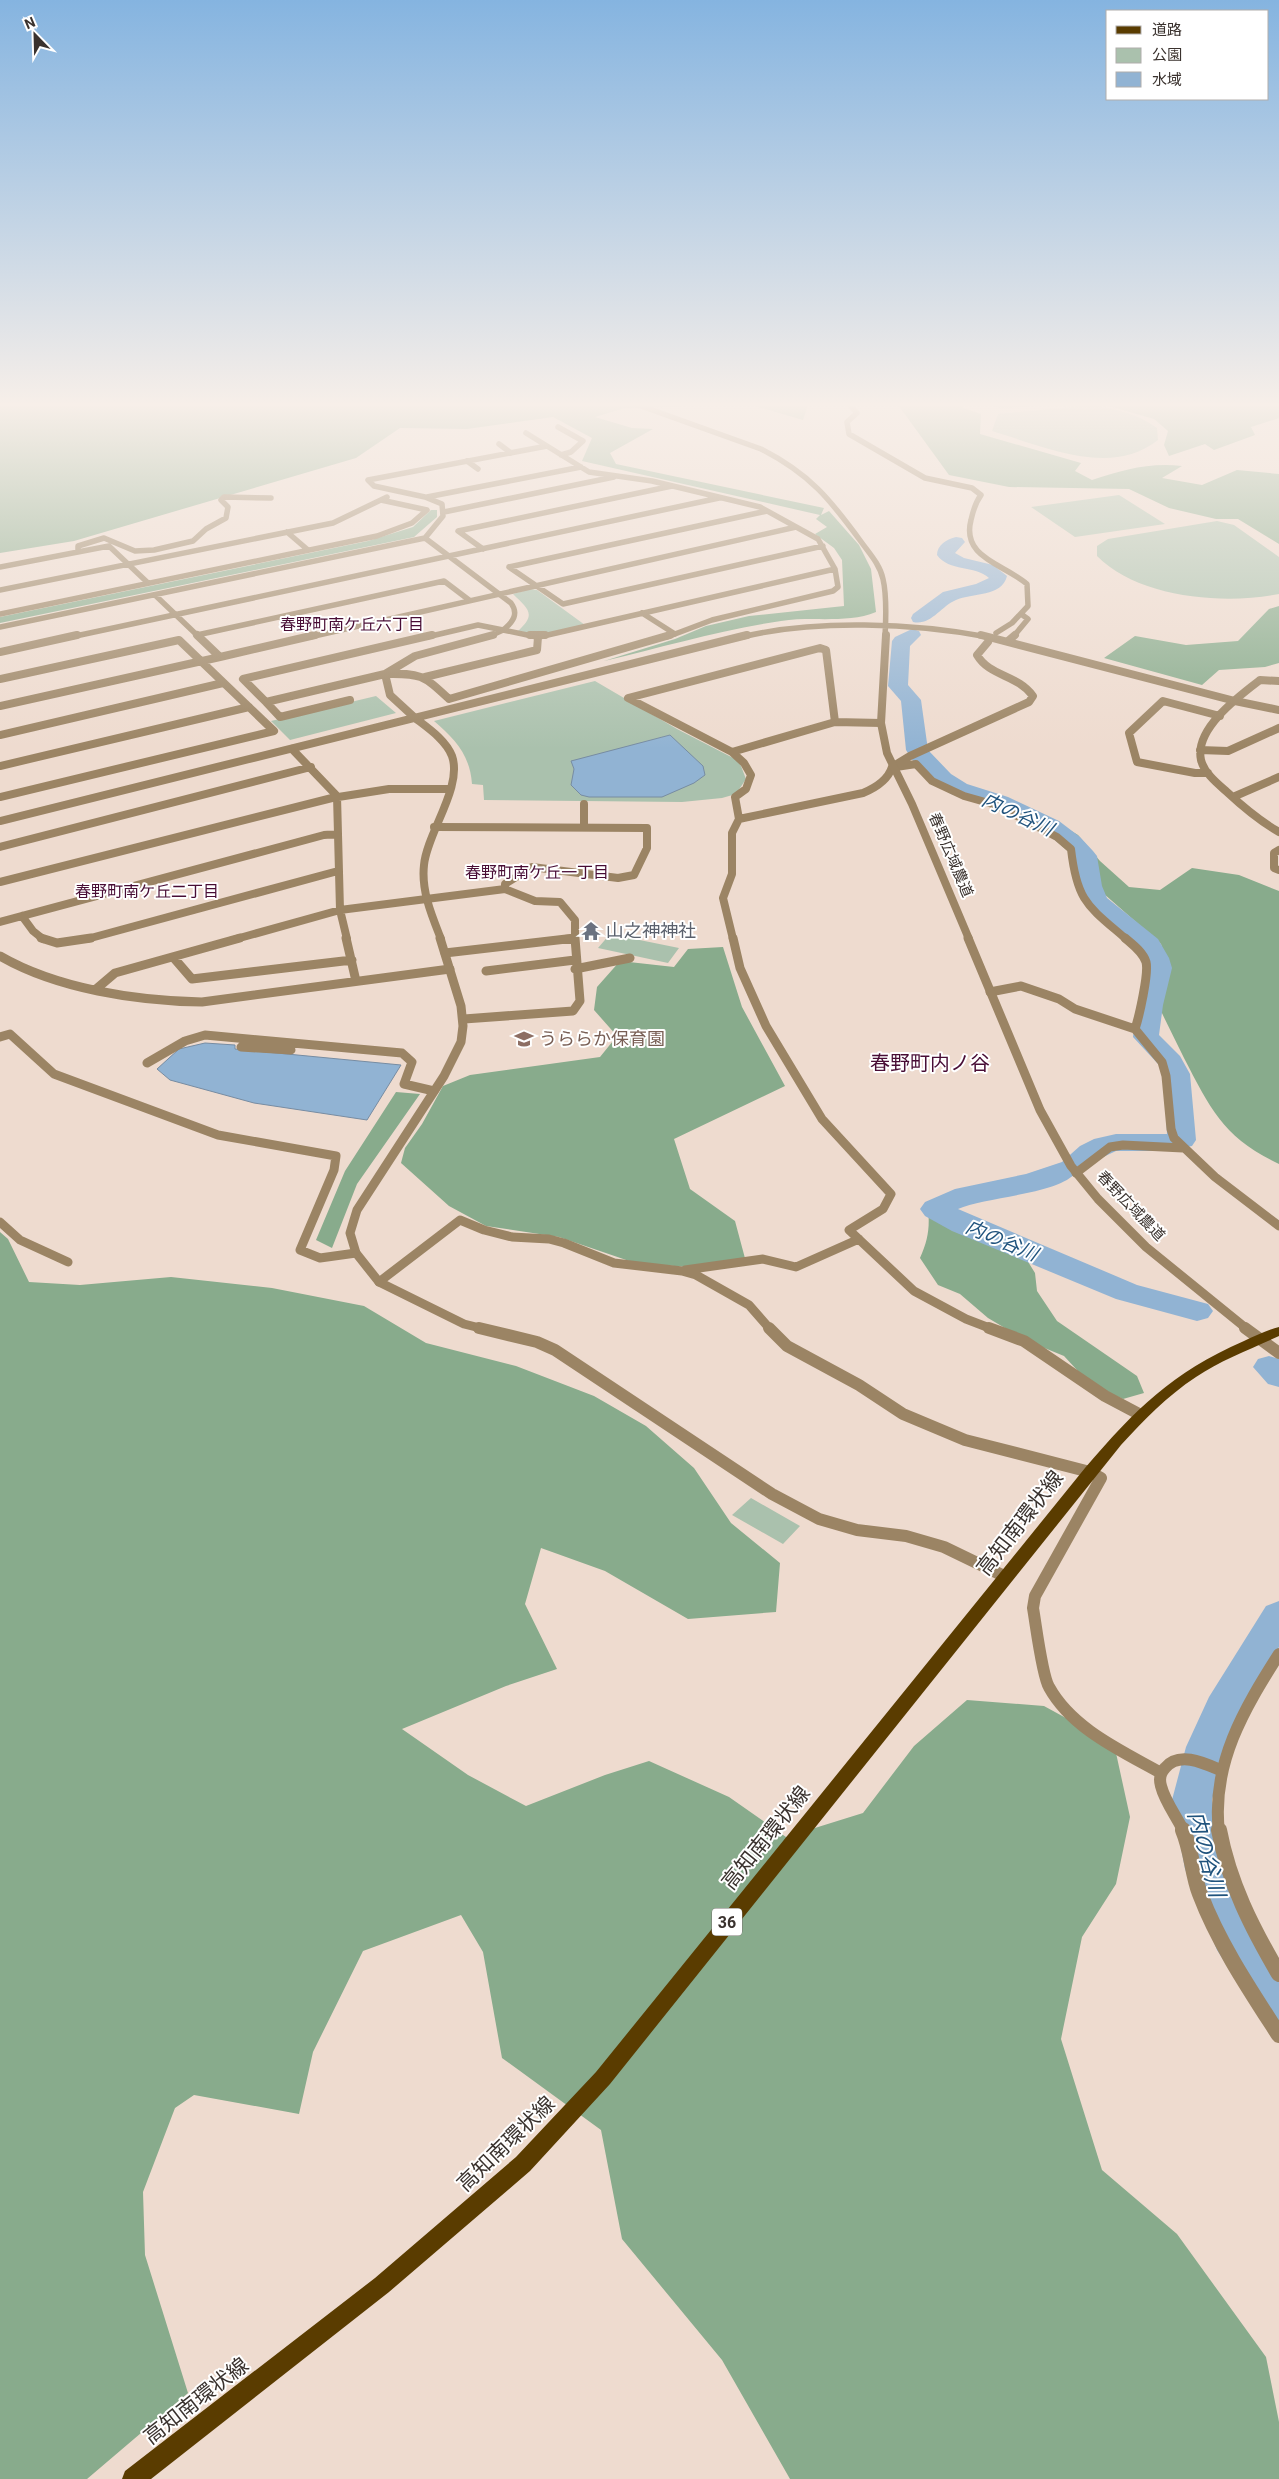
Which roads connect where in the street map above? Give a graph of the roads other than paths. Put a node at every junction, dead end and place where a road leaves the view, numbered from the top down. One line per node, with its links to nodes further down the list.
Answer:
1 (226, 518): 17 (street)
2 (346, 518): 12 (street)
3 (418, 518): 16 (street)
4 (442, 518): 13 (street)
5 (520, 518): 15 (street)
6 (626, 518): 15 (street)
7 (736, 518): 23 (street)
8 (779, 518): 11 (street)
9 (843, 518): 33 (street, 春野広域農道)
10 (971, 518): 30 (street)
11 (796, 527): 14 (street); 23 (street)
12 (287, 532): 16 (street); 19 (street)
13 (425, 538): 18 (street); 26 (street)
14 (823, 546): 21 (street); 23 (street)
15 (483, 549): 18 (street)
16 (308, 550): 22 (street)
17 (78, 552): 19 (street); 20 (street)
18 (448, 556): 25 (street); 31 (street)
19 (128, 564): 22 (street); 24 (street)
20 (0, 568)
21 (835, 569): 28 (street); 36 (street)
22 (148, 583): 29 (street)
23 (536, 585): 25 (street)
24 (0, 590)
25 (499, 593): 27 (street); 34 (street)
26 (155, 595): 31 (street); 32 (street)
27 (469, 600): 37 (street); 42 (street)
28 (642, 613): 36 (street); 38 (street)
29 (0, 614)
30 (1021, 614): 35 (street); 39 (street)
31 (174, 615): 37 (street); 41 (street)
32 (0, 627)
33 (886, 627): 39 (street); 56 (street); 58 (street, 春野広域農道)
34 (504, 630): 38 (street); 44 (street); 51 (street)
35 (996, 633)
36 (675, 634): 45 (street)
37 (197, 635): 42 (street)
38 (538, 637): 45 (street)
39 (1008, 641): 50 (street)
40 (988, 642): 66 (street)
41 (0, 652)
42 (220, 657): 43 (street)
43 (201, 661): 46 (street); 48 (street); 52 (street)
44 (385, 674): 45 (street); 51 (street); 56 (street)
45 (425, 677)
46 (0, 678)
47 (1279, 681): 50 (street)
48 (223, 683): 53 (street); 60 (street)
49 (350, 700): 51 (street)
50 (1234, 701): 54 (street); 55 (street)
51 (266, 702)
52 (0, 706)
53 (249, 707): 64 (street); 71 (street)
54 (1279, 710)
55 (1220, 716): 62 (street); 67 (street)
56 (415, 718): 61 (street); 69 (street)
57 (835, 722): 58 (street); 63 (street); 63 (street)
58 (881, 722): 66 (street, 春野広域農道)
59 (1279, 728): 62 (street)
60 (0, 735)
61 (292, 749): 65 (street); 75 (street)
62 (1200, 750): 67 (street)
63 (732, 752): 74 (street)
64 (0, 766)
65 (311, 767): 70 (street); 80 (street)
66 (892, 767): 74 (street); 101 (street, 春野広域農道); 103 (street)
67 (1208, 773): 72 (street)
68 (1279, 777): 72 (street)
69 (449, 789): 70 (street); 77 (street)
70 (338, 796): 79 (street); 84 (street)
71 (0, 797)
72 (1233, 797): 78 (street)
73 (584, 804): 76 (street)
74 (739, 819): 113 (street)
75 (0, 822)
76 (584, 827): 77 (street); 85 (street)
77 (434, 828): 86 (street)
78 (1279, 832)
79 (338, 834): 83 (street); 88 (street)
80 (0, 847)
81 (1279, 850): 82 (street)
82 (1279, 870)
83 (338, 871): 87 (street); 88 (street)
84 (0, 882)
85 (505, 889): 86 (street); 90 (street)
86 (427, 900): 87 (street); 91 (street)
87 (340, 910): 92 (street); 95 (street)
88 (22, 916): 89 (street)
89 (0, 922)
90 (575, 938): 91 (street); 96 (street)
91 (445, 953): 97 (street)
92 (173, 957): 95 (street); 100 (street)
93 (630, 958): 96 (street)
94 (2, 959): 100 (street)
95 (352, 960): 99 (street)
96 (575, 965): 98 (street); 102 (street)
97 (450, 969): 99 (street); 102 (street)
98 (486, 971)
99 (356, 981): 100 (street)
100 (95, 990)
101 (990, 992): 103 (street); 110 (street, 春野広域農道)
102 (464, 1019): 108 (street)
103 (1135, 1029): 109 (street)
104 (0, 1037): 114 (street)
105 (241, 1047): 106 (street)
106 (386, 1052): 107 (street); 108 (street)
107 (147, 1063)
108 (434, 1091): 114 (street)
109 (1179, 1143): 110 (street); 112 (street)
110 (1076, 1173): 119 (street, 春野広域農道)
111 (0, 1222): 115 (street)
112 (1279, 1226)
113 (858, 1239): 116 (street); 121 (street)
114 (356, 1253): 117 (street)
115 (68, 1262)
116 (682, 1271): 117 (street); 122 (street)
117 (379, 1282): 123 (street)
118 (1279, 1331): 119 (main road, 高知南環状線 / 36)
119 (1261, 1340): 120 (street, 春野広域農道); 121 (main road, 高知南環状線 / 36)
120 (1279, 1353)
121 (1139, 1414): 122 (main road, 高知南環状線 / 36)
122 (1090, 1472): 123 (main road, 高知南環状線 / 36); 126 (street)
123 (1006, 1578): 129 (main road, 高知南環状線 / 36)
124 (1279, 1654): 125 (street)
125 (1215, 1768): 126 (street); 127 (street)
126 (1161, 1772): 128 (street)
127 (1279, 1974)
128 (1279, 2035)
129 (133, 2479)

